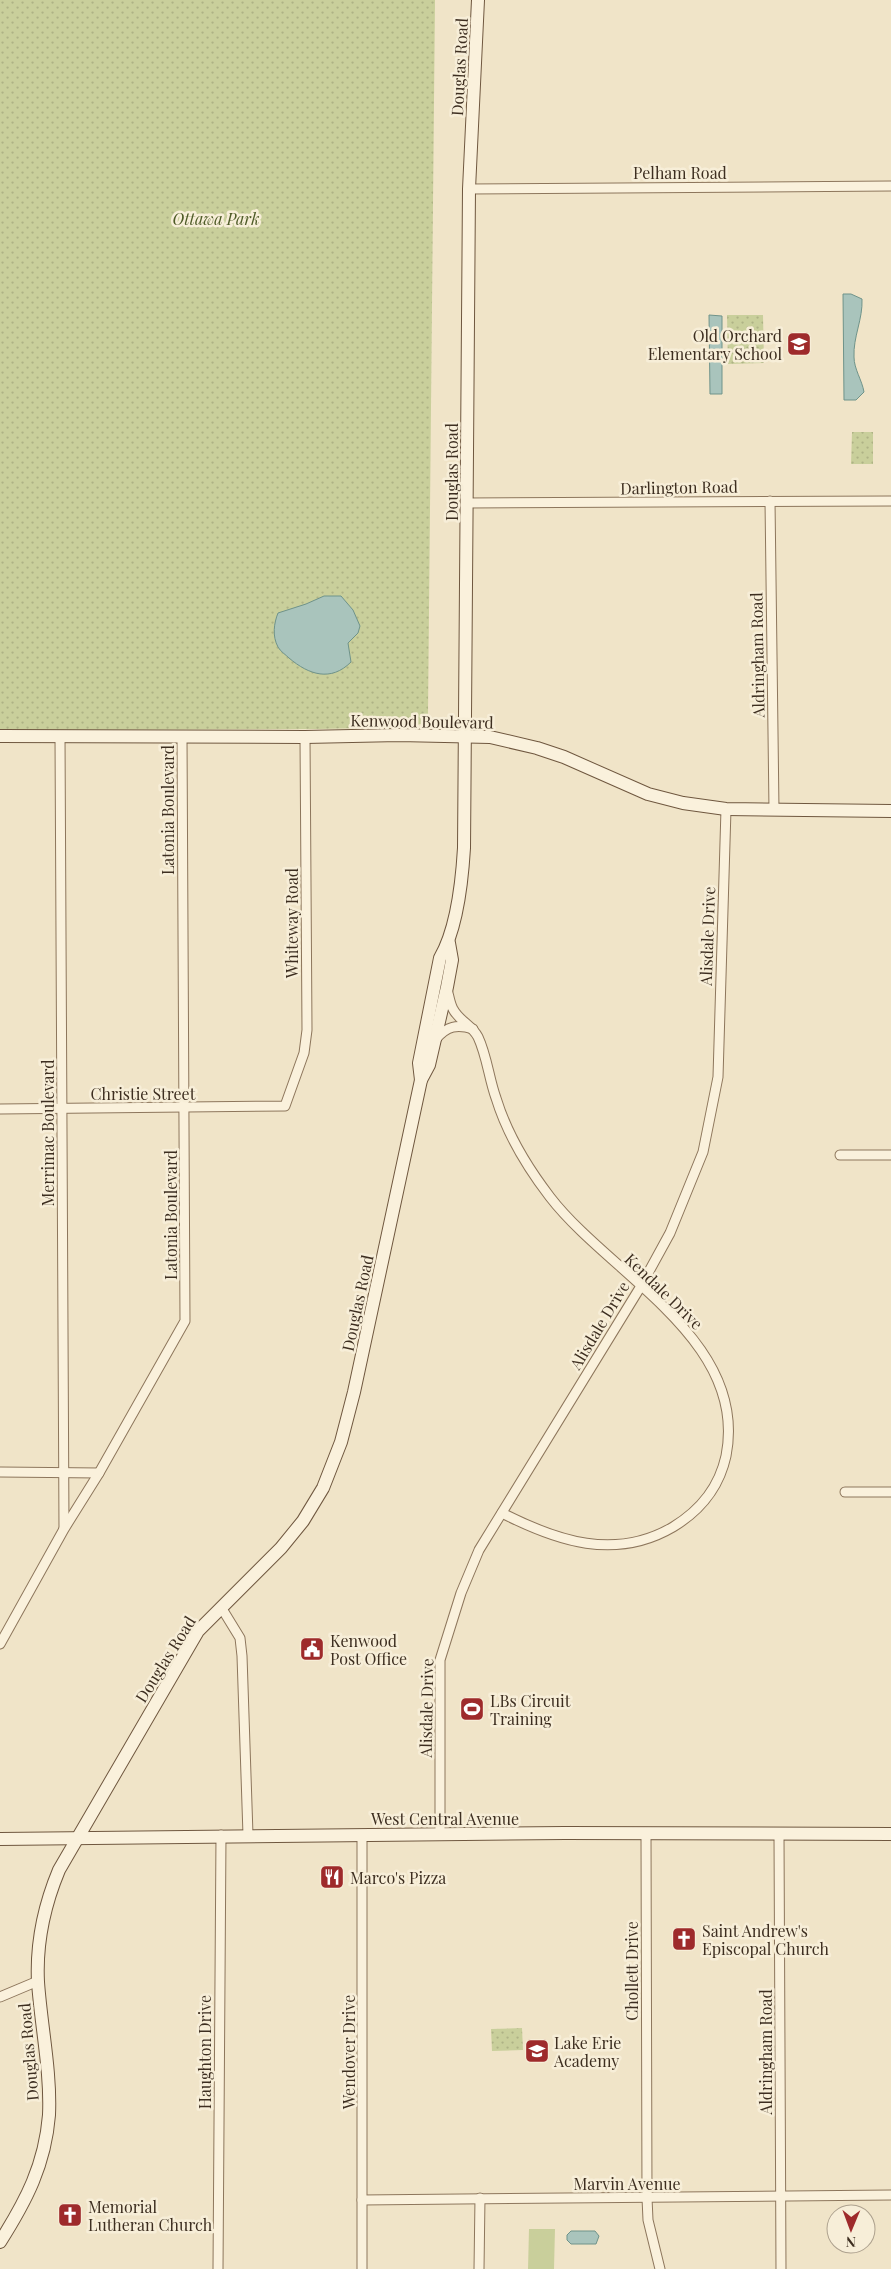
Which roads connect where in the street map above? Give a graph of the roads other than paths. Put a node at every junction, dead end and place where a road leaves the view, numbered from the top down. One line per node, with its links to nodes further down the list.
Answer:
1 (478, 0): 3 (street, Douglas Road)
2 (891, 186): 3 (street, Pelham Road)
3 (469, 189): 6 (street, Douglas Road)
4 (770, 501): 5 (street, Darlington Road); 6 (street, Darlington Road); 13 (street, Aldringham Road)
5 (891, 501)
6 (467, 503): 7 (street, Douglas Road)
7 (466, 735): 11 (street, Kenwood Boulevard); 12 (street, Kenwood Boulevard); 15 (street, Douglas Road)
8 (0, 736): 9 (street, Kenwood Boulevard)
9 (60, 736): 10 (street, Kenwood Boulevard); 23 (street, Merrimac Boulevard)
10 (182, 737): 11 (street, Kenwood Boulevard); 21 (street, Latonia Boulevard)
11 (305, 737): 20 (street, Whiteway Road)
12 (726, 809): 13 (street, Kenwood Boulevard); 26 (street, Alisdale Drive)
13 (774, 810): 14 (street, Kenwood Boulevard)
14 (891, 811)
15 (449, 944): 16 (street, Douglas Road); 19 (street, Douglas Road)
16 (447, 987): 17 (street, Kendale Drive); 18 (street, Douglas Road)
17 (473, 1030): 18 (street); 26 (street, Kendale Drive)
18 (435, 1040): 19 (street, Douglas Road)
19 (421, 1080): 34 (street, Douglas Road)
20 (285, 1106): 21 (street, Christie Street)
21 (184, 1108): 23 (street, Christie Street); 29 (street, Latonia Boulevard)
22 (0, 1109): 23 (street, Christie Street)
23 (62, 1109): 28 (street, Merrimac Boulevard)
24 (840, 1155): 25 (street)
25 (891, 1155)
26 (641, 1286): 32 (street, Alisdale Drive); 32 (street, Kendale Drive)
27 (0, 1472): 28 (street)
28 (64, 1472): 29 (street); 33 (street, Merrimac Boulevard)
29 (99, 1473): 33 (street, Latonia Boulevard)
30 (844, 1492): 31 (street)
31 (891, 1492)
32 (502, 1513): 41 (street, Alisdale Drive)
33 (64, 1529): 35 (street, Latonia Boulevard)
34 (221, 1607): 39 (street); 43 (street, Douglas Road)
35 (0, 1644)
36 (779, 1834): 37 (street, West Central Avenue); 42 (street, West Central Avenue); 50 (street, Aldringham Road)
37 (891, 1834)
38 (221, 1835): 39 (street, West Central Avenue); 43 (street, West Central Avenue); 53 (street, Haughton Drive)
39 (248, 1835): 40 (street, West Central Avenue)
40 (362, 1835): 41 (street, West Central Avenue); 51 (street, Wendover Drive)
41 (440, 1835): 42 (street, West Central Avenue)
42 (646, 1835): 49 (street, Chollett Drive)
43 (78, 1838): 44 (street, West Central Avenue); 45 (street, Douglas Road)
44 (0, 1839)
45 (38, 1981): 46 (street); 52 (street, Douglas Road)
46 (0, 1997)
47 (891, 2195): 50 (street, Marvin Avenue)
48 (480, 2198): 49 (street, Marvin Avenue); 51 (street, Marvin Avenue); 55 (street)
49 (647, 2198): 50 (street, Marvin Avenue); 56 (street, Chollett Drive)
50 (780, 2198): 57 (street, Aldringham Road)
51 (362, 2200): 54 (street, Wendover Drive)
52 (0, 2242)
53 (218, 2269)
54 (362, 2269)
55 (479, 2269)
56 (660, 2269)
57 (780, 2269)

